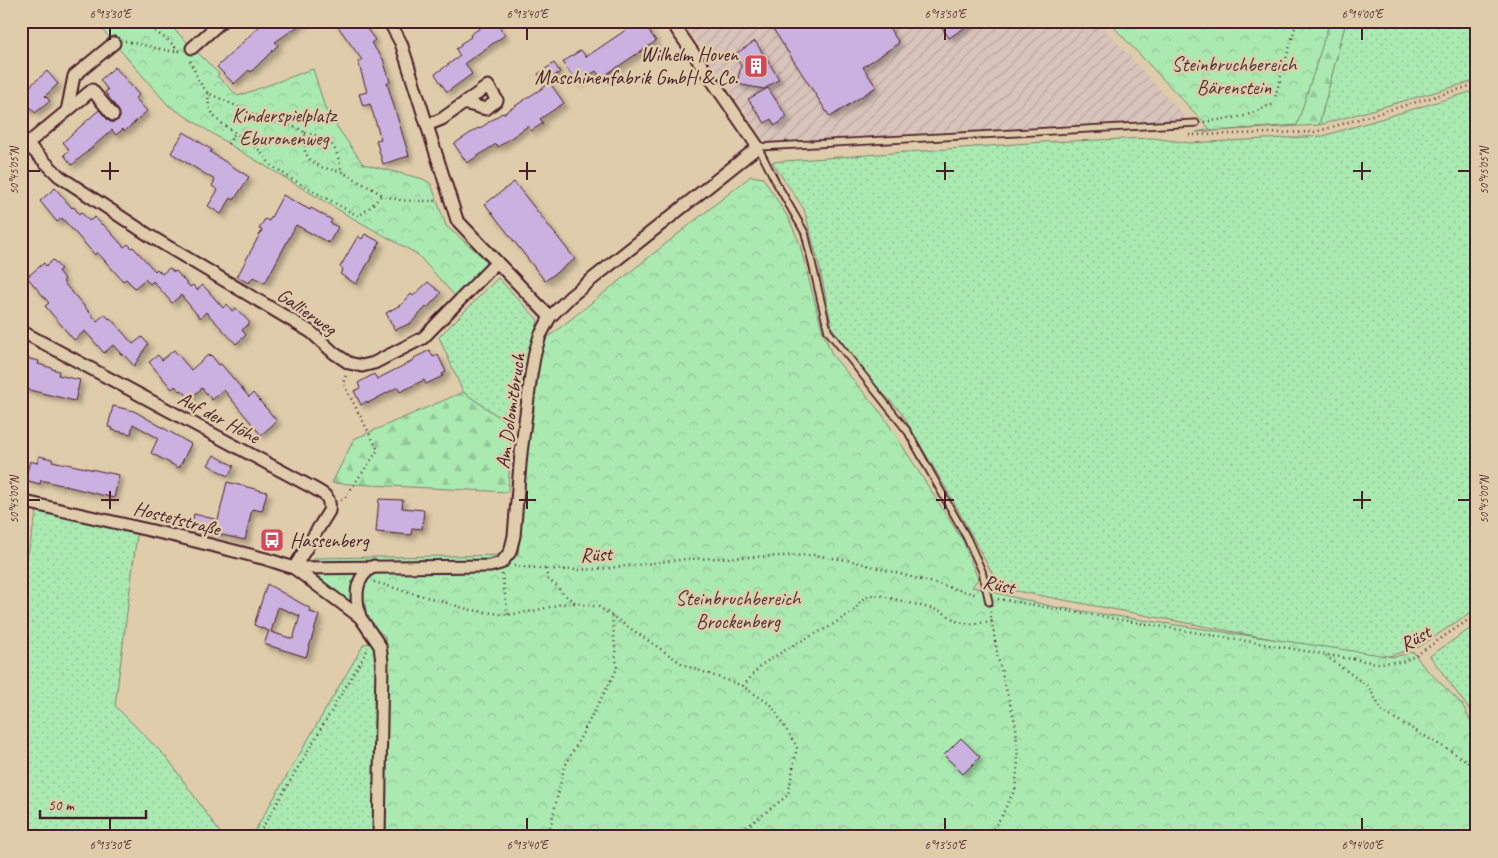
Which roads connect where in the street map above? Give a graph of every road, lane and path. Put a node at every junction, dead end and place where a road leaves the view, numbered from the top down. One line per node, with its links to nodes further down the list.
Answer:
1 (138, 21): 7 (path)
2 (222, 21): 8 (street)
3 (389, 21): 15 (street)
4 (1297, 21): 14 (path)
5 (675, 23): 21 (street)
6 (114, 42): 7 (path); 12 (street)
7 (179, 51): 8 (path)
8 (189, 52): 10 (path)
9 (1477, 84): 18 (path)
10 (208, 93): 16 (path); 17 (path)
11 (464, 103): 15 (street)
12 (68, 111): 13 (street, Gallierweg); 19 (street, Gallierweg)
13 (113, 116)
14 (1196, 123): 21 (lane)
15 (427, 125): 24 (street)
16 (235, 132): 20 (path); 25 (path)
17 (305, 133): 22 (path); 22 (path)
18 (1188, 135)
19 (24, 142): 30 (street, Gallierweg)
20 (228, 144)
21 (758, 147): 28 (street, Am Dolomitbruch); 38 (lane)
22 (342, 172): 23 (path)
23 (382, 194): 24 (path); 25 (path)
24 (450, 200): 27 (street)
25 (358, 216): 26 (path)
26 (356, 220)
27 (497, 262): 28 (street); 30 (street)
28 (550, 317): 33 (street, Am Dolomitbruch)
29 (21, 331): 32 (street, Auf der Höhe)
30 (349, 363): 32 (path)
31 (21, 501): 35 (street, Hostetstraße)
32 (330, 504): 35 (street)
33 (501, 563): 34 (street, Hostetstraße); 36 (path, Rüst); 41 (path)
34 (374, 566): 35 (street, Hostetstraße); 37 (street)
35 (294, 568): 43 (street, Hostetstraße)
36 (546, 569): 38 (path, Rüst); 39 (path)
37 (360, 578): 41 (path); 43 (street)
38 (989, 600): 44 (path); 46 (path, Rüst)
39 (577, 603): 41 (path); 42 (path)
40 (1477, 614): 46 (path, Rüst)
41 (508, 615)
42 (612, 616): 47 (path); 51 (path)
43 (360, 617): 45 (street)
44 (992, 621): 47 (path); 53 (path)
45 (374, 637): 49 (path); 50 (street)
46 (1325, 655): 48 (path)
47 (743, 686): 52 (path)
48 (1477, 771)
49 (257, 837)
50 (379, 837)
51 (548, 837)
52 (734, 837)
53 (988, 837)

